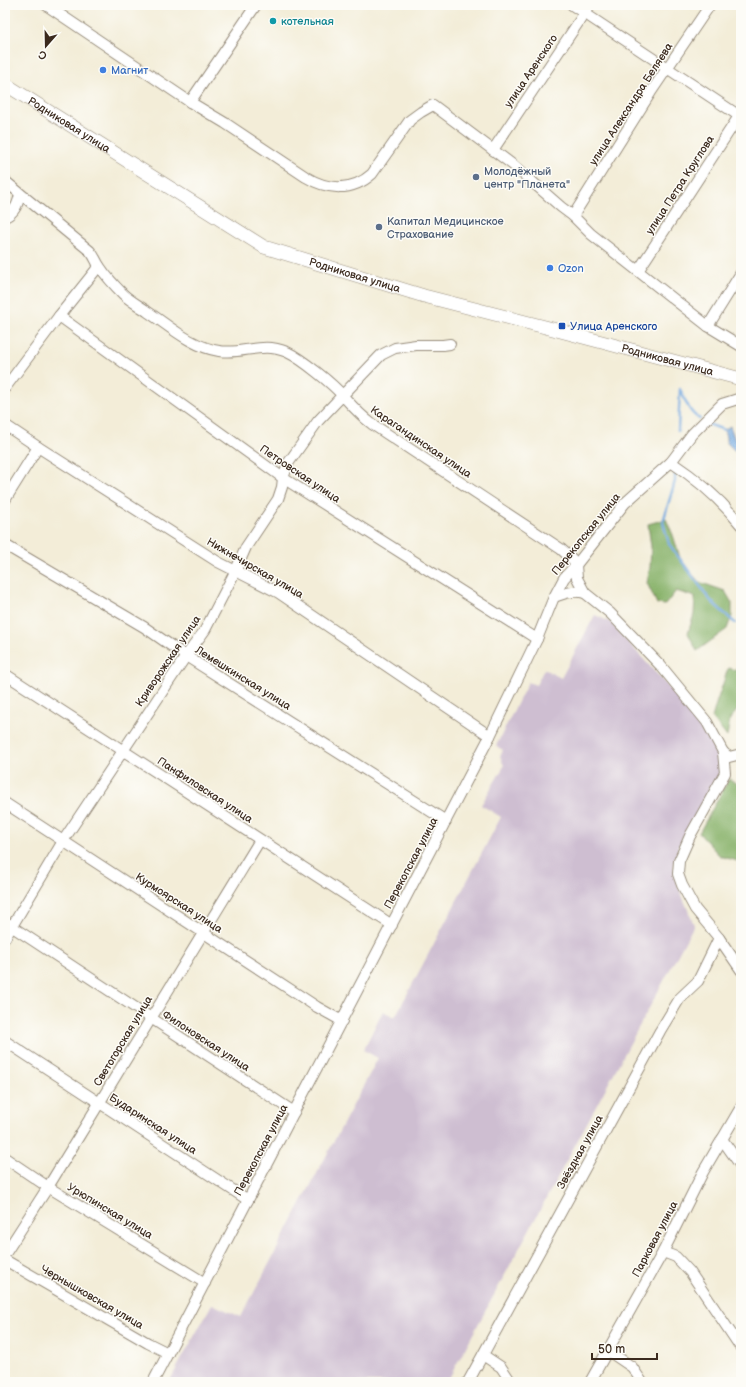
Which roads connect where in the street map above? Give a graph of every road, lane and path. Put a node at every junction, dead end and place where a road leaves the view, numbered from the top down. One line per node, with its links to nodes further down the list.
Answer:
1 (46, 5): 9 (street)
2 (256, 5): 9 (street)
3 (572, 5): 6 (street)
4 (590, 5): 6 (street, улица Аренского)
5 (710, 5): 7 (street, улица Александра Беляева)
6 (584, 14): 7 (street); 11 (street, улица Аренского)
7 (668, 68): 10 (street); 14 (street, улица Александра Беляева)
8 (5, 84): 23 (main road, Родниковая улица)
9 (190, 102): 11 (street)
10 (740, 115): 17 (street, улица Петра Круглова)
11 (493, 150): 14 (street)
12 (5, 181): 13 (street, Карагандинская улица)
13 (20, 194): 15 (street); 16 (street, Карагандинская улица)
14 (573, 216): 17 (street)
15 (5, 217)
16 (99, 266): 19 (street); 25 (street, Карагандинская улица)
17 (638, 271): 20 (street)
18 (741, 273): 20 (street)
19 (59, 316): 24 (street); 30 (street, Петровская улица)
20 (708, 326): 22 (street)
21 (450, 344): 25 (street, Криворожская улица)
22 (741, 346)
23 (741, 380)
24 (5, 388)
25 (343, 396): 30 (street, Криворожская улица); 34 (street, Карагандинская улица)
26 (741, 398): 29 (street, Перекопская улица)
27 (5, 424): 28 (street, Нижнечирская улица)
28 (38, 447): 31 (street); 35 (street, Нижнечирская улица)
29 (671, 462): 32 (street); 34 (street, Перекопская улица)
30 (283, 478): 35 (street, Криворожская улица); 38 (street, Петровская улица)
31 (5, 500)
32 (741, 525)
33 (5, 545): 39 (street, Лемешкинская улица)
34 (576, 565): 36 (street); 37 (street, Перекопская улица)
35 (236, 570): 39 (street, Криворожская улица); 41 (street, Нижнечирская улица)
36 (585, 593): 37 (street); 43 (street)
37 (554, 597): 38 (street, Перекопская улица)
38 (537, 639): 41 (street, Перекопская улица)
39 (186, 656): 42 (street, Криворожская улица); 46 (street, Лемешкинская улица)
40 (5, 674): 42 (street, Панфиловская улица)
41 (490, 736): 46 (street, Перекопская улица)
42 (123, 751): 47 (street, Панфиловская улица); 48 (street, Криворожская улица)
43 (723, 752): 44 (street); 53 (street)
44 (741, 754)
45 (5, 803): 48 (street, Курмоярская улица)
46 (446, 821): 50 (street, Перекопская улица)
47 (260, 840): 50 (street, Панфиловская улица); 51 (street, Светогорская улица)
48 (63, 841): 49 (street, Криворожская улица); 51 (street, Курмоярская улица)
49 (9, 924): 52 (street, Криворожская улица); 55 (street, Филоновская улица)
50 (392, 925): 56 (street, Перекопская улица)
51 (204, 934): 55 (street, Светогорская улица); 56 (street, Курмоярская улица)
52 (5, 938)
53 (719, 938): 54 (street); 73 (street, Звёздная улица)
54 (741, 970)
55 (150, 1019): 58 (street, Светогорская улица); 60 (street, Филоновская улица)
56 (342, 1021): 60 (street, Перекопская улица)
57 (5, 1041): 58 (street, Бударинская улица)
58 (99, 1103): 64 (street, Светогорская улица); 65 (street, Бударинская улица)
59 (741, 1107): 61 (street, Парковая улица)
60 (294, 1112): 65 (street, Перекопская улица)
61 (722, 1139): 63 (street); 66 (street, Парковая улица)
62 (5, 1158): 64 (street, Урюпинская улица)
63 (741, 1166)
64 (48, 1187): 67 (street, Светогорская улица); 69 (street, Урюпинская улица)
65 (248, 1200): 69 (street, Перекопская улица)
66 (663, 1252): 70 (street); 71 (street, Парковая улица)
67 (5, 1254)
68 (5, 1260): 72 (street, Чернышковская улица)
69 (205, 1283): 72 (street, Перекопская улица)
70 (741, 1348)
71 (607, 1350): 79 (street, Парковая улица); 80 (street)
72 (168, 1353): 76 (street, Перекопская улица)
73 (483, 1355): 77 (street, Звёздная улица); 78 (street)
74 (5, 1380): 75 (street)
75 (8, 1382)
76 (153, 1382)
77 (468, 1382)
78 (511, 1382)
79 (590, 1382)
80 (642, 1382)

